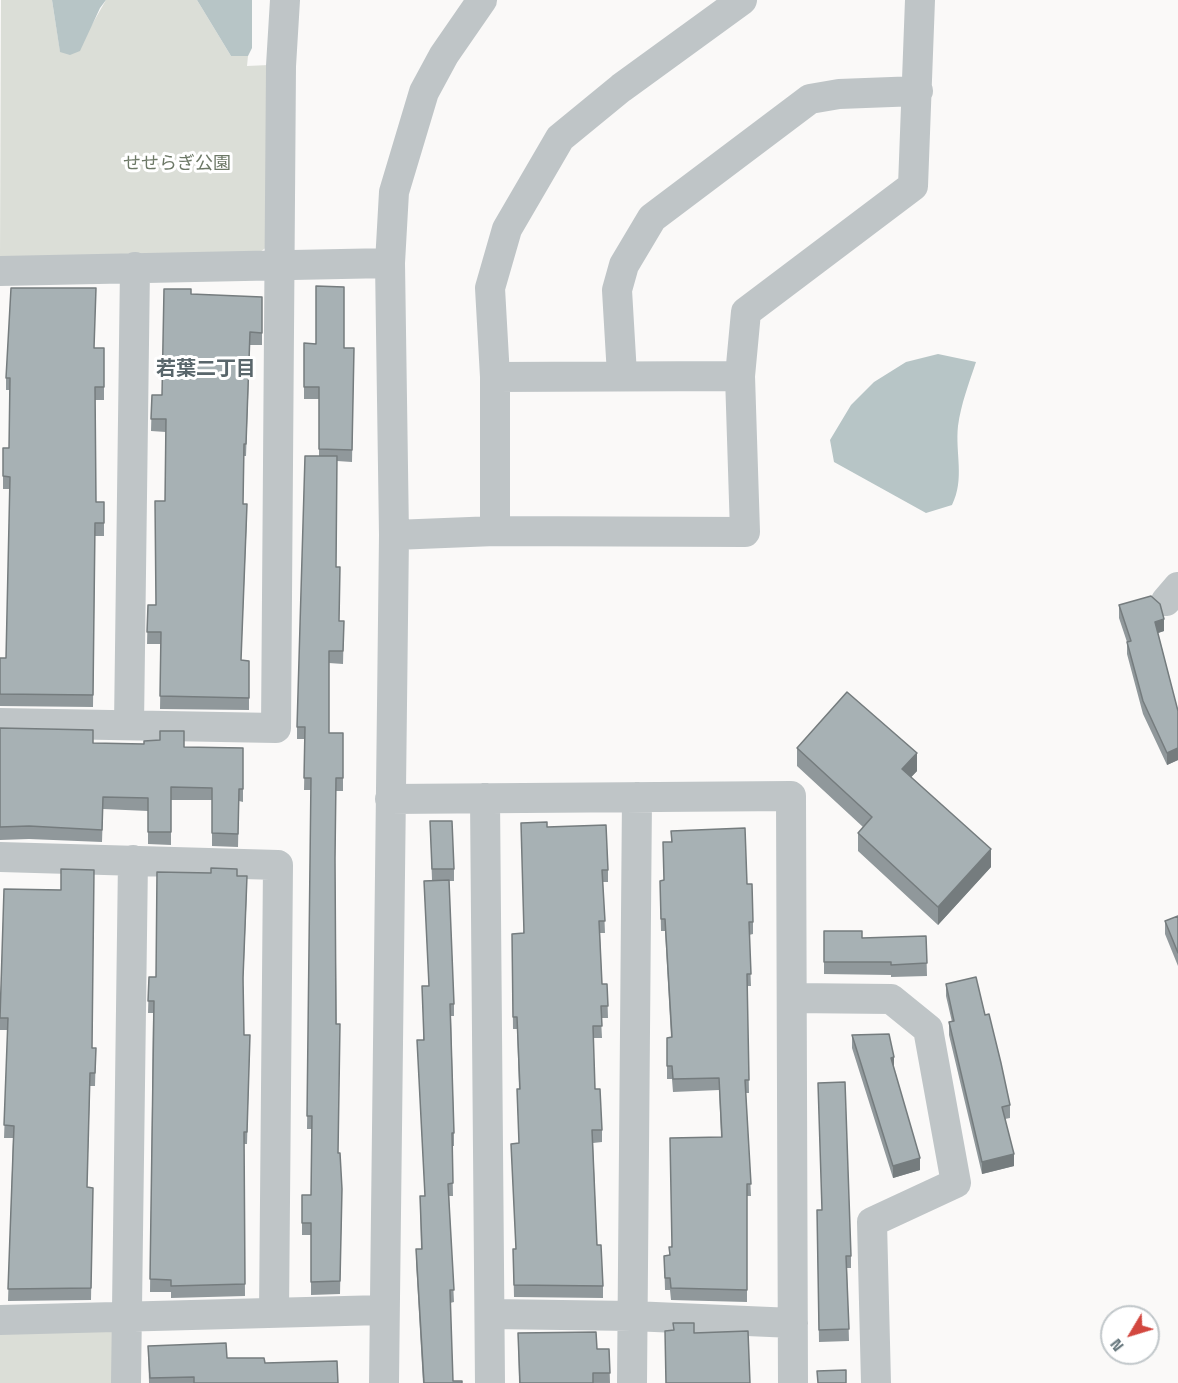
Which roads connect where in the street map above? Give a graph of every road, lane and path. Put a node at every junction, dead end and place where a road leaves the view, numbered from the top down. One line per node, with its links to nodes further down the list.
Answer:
1 (285, 0): 6 (street)
2 (482, 0): 7 (street)
3 (742, 0): 12 (street)
4 (920, 0): 5 (street)
5 (918, 92): 10 (street); 11 (street)
6 (280, 263): 7 (street); 8 (street); 16 (street)
7 (390, 263): 14 (street)
8 (135, 267): 9 (street); 16 (street)
9 (0, 271)
10 (622, 375): 11 (street); 12 (street)
11 (740, 375): 13 (street)
12 (495, 377): 13 (street)
13 (495, 531): 14 (street)
14 (394, 535): 19 (street)
15 (0, 723): 16 (street)
16 (129, 725)
17 (637, 797): 18 (street); 22 (street); 27 (street)
18 (485, 798): 19 (street); 25 (street)
19 (390, 799): 23 (street)
20 (0, 857): 21 (street)
21 (133, 860): 24 (street); 26 (street)
22 (792, 998): 29 (street); 35 (street)
23 (384, 1310): 24 (street); 31 (street)
24 (274, 1312): 26 (street)
25 (491, 1314): 27 (street); 32 (street)
26 (127, 1316): 28 (street); 30 (street)
27 (632, 1316): 29 (street); 33 (street)
28 (0, 1320)
29 (793, 1323): 34 (street)
30 (126, 1383)
31 (384, 1383)
32 (490, 1383)
33 (632, 1383)
34 (793, 1383)
35 (876, 1383)

